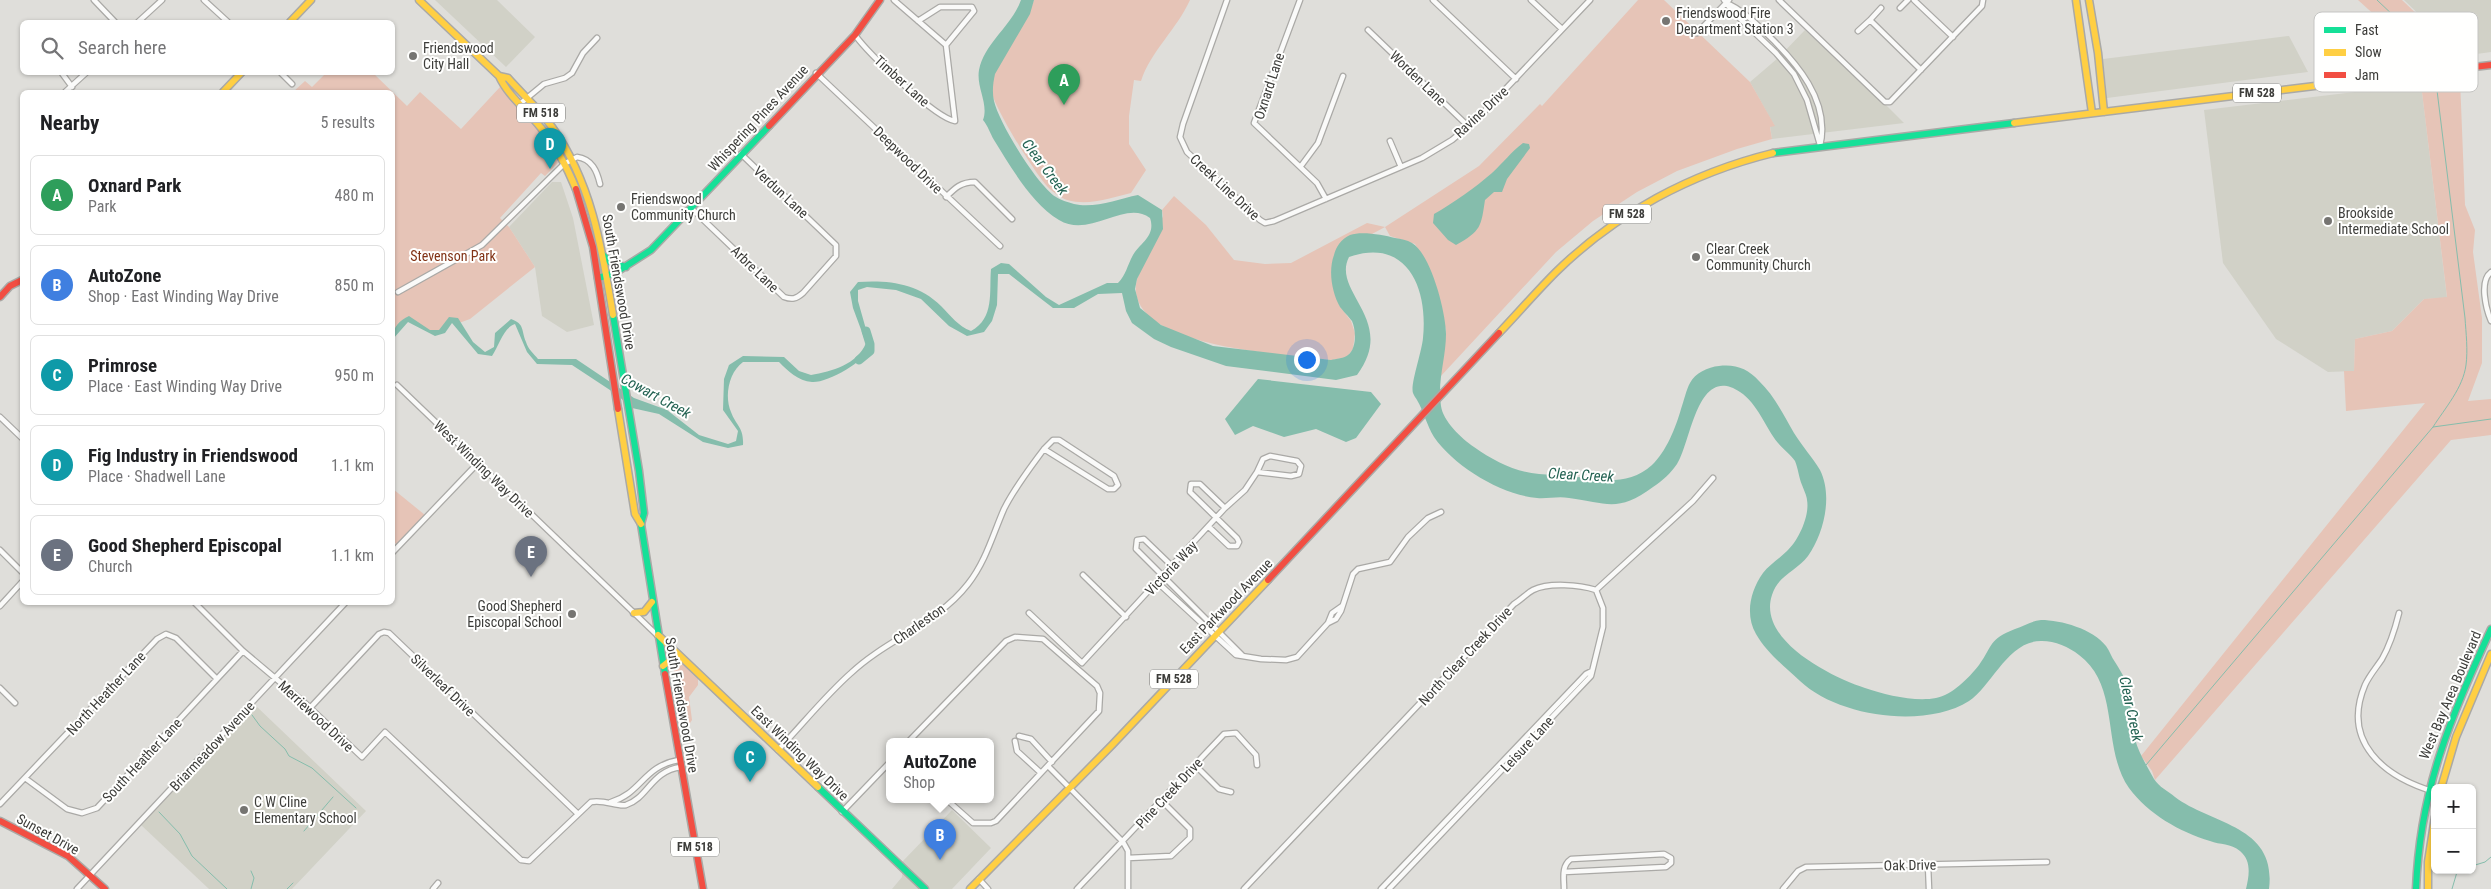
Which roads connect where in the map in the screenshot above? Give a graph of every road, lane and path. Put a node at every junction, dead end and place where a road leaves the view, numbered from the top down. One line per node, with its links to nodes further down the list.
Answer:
1 (94, 0): 23 (street)
2 (162, 0): 24 (street)
3 (204, 0): 25 (street)
4 (311, 0): 26 (main road)
5 (419, 0): 47 (main road, South Friendswood Drive / FM 518)
6 (880, 0): 33 (main road, Whispering Pines Avenue)
7 (894, 0): 28 (street)
8 (1219, 0): 20 (street)
9 (1300, 0): 65 (street, Oxnard Lane)
10 (1433, 0): 49 (street)
11 (1531, 0): 29 (street)
12 (1590, 0): 29 (street, Ravine Drive)
13 (1779, 0): 41 (street)
14 (1908, 0): 22 (street)
15 (1914, 0): 34 (street)
16 (1982, 0): 34 (street)
17 (2076, 0): 38 (main road)
18 (2089, 0): 37 (main road)
19 (1726, 1): 32 (street); 61 (street); 61 (street)
20 (1227, 2): 72 (street, Creek Line Drive)
21 (1881, 8): 27 (street)
22 (1900, 8)
23 (113, 20)
24 (140, 20)
25 (226, 20)
26 (292, 20)
27 (1870, 20): 31 (street); 41 (street)
28 (918, 21): 36 (street); 36 (street)
29 (1562, 29): 49 (street, Ravine Drive)
30 (1368, 30): 59 (street, Worden Lane)
31 (1858, 31)
32 (1697, 33)
33 (855, 34): 36 (street, Timber Lane); 42 (main road, Whispering Pines Avenue)
34 (1953, 37): 41 (street)
35 (597, 38): 55 (street)
36 (946, 45)
37 (2098, 53): 38 (main road); 57 (main road)
38 (2084, 54): 58 (main road)
39 (2491, 64): 40 (main road, FM 528)
40 (2478, 66)
41 (1921, 70)
42 (816, 73): 62 (main road, Whispering Pines Avenue); 68 (street, Deepwood Drive)
43 (63, 75): 52 (street)
44 (85, 75): 52 (street)
45 (239, 75): 54 (main road)
46 (283, 75): 50 (street)
47 (499, 76): 55 (main road, South Friendswood Drive / FM 518); 56 (main road, South Friendswood Drive / FM 518)
48 (1343, 76): 65 (street)
49 (1516, 79): 59 (street, Ravine Drive)
50 (292, 84)
51 (2314, 86): 57 (main road, FM 528)
52 (72, 87): 53 (street)
53 (68, 90)
54 (225, 90)
55 (527, 97): 56 (street); 63 (main road, South Friendswood Drive / FM 518)
56 (521, 103): 64 (main road, South Friendswood Drive / FM 518)
57 (2104, 112): 58 (main road, FM 528)
58 (2092, 113): 61 (main road, FM 528)
59 (1469, 126): 66 (street, Ravine Drive)
60 (1390, 141): 66 (street)
61 (1820, 146): 114 (main road, East Parkwood Avenue / FM 528)
62 (741, 154): 70 (main road, Whispering Pines Avenue); 77 (street, Verdun Lane)
63 (572, 160): 64 (street); 67 (street); 74 (main road, South Friendswood Drive / FM 518)
64 (564, 164): 79 (main road, South Friendswood Drive / FM 518); 81 (street)
65 (1301, 166): 69 (street, Oxnard Lane)
66 (1401, 166): 69 (street, Ravine Drive)
67 (600, 184)
68 (946, 197): 71 (street); 73 (street, Deepwood Drive)
69 (1326, 199): 72 (street, Ravine Drive)
70 (691, 208): 75 (main road, Whispering Pines Avenue); 77 (street, Arbre Lane)
71 (1012, 219)
72 (1265, 223)
73 (1000, 246)
74 (603, 254): 75 (main road); 78 (main road, South Friendswood Drive / FM 518)
75 (626, 266): 78 (main road, Whispering Pines Avenue)
76 (2491, 272): 83 (street)
77 (820, 274)
78 (606, 276): 79 (main road, Whispering Pines Avenue); 94 (main road, South Friendswood Drive / FM 518)
79 (598, 278): 94 (main road, South Friendswood Drive / FM 518)
80 (20, 281): 82 (main road)
81 (398, 292)
82 (0, 297)
83 (2491, 321)
84 (397, 385): 88 (street, West Winding Way Drive)
85 (0, 417): 86 (street)
86 (20, 436)
87 (1044, 448): 87 (street); 128 (street, Charleston)
88 (478, 463): 97 (street); 109 (street, West Winding Way Drive)
89 (1257, 472): 89 (street, Victoria Way); 91 (street, Victoria Way)
90 (1713, 478): 104 (street)
91 (1225, 508): 93 (street, Victoria Way); 93 (street)
92 (1441, 512): 114 (street)
93 (1217, 518): 95 (street, Victoria Way); 95 (street)
94 (641, 524): 105 (main road, South Friendswood Drive / FM 518)
95 (1209, 527): 98 (street, Victoria Way)
96 (0, 550): 99 (street)
97 (395, 550)
98 (1172, 566): 101 (street, Victoria Way); 101 (street)
99 (20, 570)
100 (1082, 575): 112 (street)
101 (1163, 576): 102 (street, Victoria Way); 114 (street)
102 (1157, 582): 112 (street, Victoria Way); 114 (street)
103 (20, 584): 108 (street)
104 (1596, 590): 149 (street, Leisure Lane); 170 (street, North Clear Creek Drive)
105 (652, 602): 109 (main road); 115 (main road, South Friendswood Drive / FM 518)
106 (197, 605): 116 (street, Merriewood Drive)
107 (343, 605): 120 (street, Briarmeadow Avenue)
108 (0, 606)
109 (634, 613): 115 (street, West Winding Way Drive)
110 (1029, 613): 112 (street, Victoria Way)
111 (2399, 613): 141 (street)
112 (1126, 617)
113 (2491, 629): 141 (main road, West Bay Area Boulevard)
114 (1217, 634): 140 (main road, East Parkwood Avenue / FM 528)
115 (658, 635): 118 (main road, East Winding Way Drive); 119 (main road, South Friendswood Drive / FM 518)
116 (243, 651): 120 (street, Merriewood Drive); 121 (street, South Heather Lane)
117 (2491, 654): 139 (main road, West Bay Area Boulevard)
118 (681, 658): 119 (main road); 128 (main road, East Winding Way Drive)
119 (663, 666): 130 (main road, South Friendswood Drive / FM 518)
120 (275, 678): 124 (street, Merriewood Drive); 158 (street, Briarmeadow Avenue)
121 (217, 680): 136 (street, South Heather Lane); 136 (street, North Heather Lane)
122 (0, 688): 123 (street)
123 (15, 703)
124 (310, 708): 150 (street, Merriewood Drive); 150 (street, Silverleaf Drive)
125 (1020, 736): 129 (street)
126 (912, 738): 129 (street)
127 (1015, 741): 135 (street)
128 (778, 750): 148 (main road, East Winding Way Drive)
129 (1052, 762): 134 (street)
130 (680, 764): 137 (street); 138 (street); 164 (main road, South Friendswood Drive / FM 518)
131 (1195, 765): 132 (street, Pine Creek Drive); 143 (street); 144 (street, Pine Creek Drive)
132 (1257, 765)
133 (886, 766): 148 (street)
134 (1048, 766): 135 (street); 140 (street)
135 (1041, 773): 146 (street)
136 (26, 778): 147 (street, North Heather Lane)
137 (645, 778): 138 (street); 145 (street)
138 (650, 783): 145 (street)
139 (2442, 784)
140 (1069, 788): 153 (street); 159 (main road, East Parkwood Avenue / FM 528)
141 (2427, 790): 142 (street); 176 (main road, West Bay Area Boulevard)
142 (2431, 791)
143 (1231, 792)
144 (1162, 801): 153 (street, Pine Creek Drive); 154 (street)
145 (611, 802): 150 (street)
146 (950, 803)
147 (0, 804)
148 (842, 812): 165 (main road, East Winding Way Drive)
149 (1458, 812): 171 (street, Leisure Lane); 172 (street, Leisure Lane)
150 (577, 813)
151 (0, 821): 158 (main road, Sunset Drive)
152 (2433, 829): 177 (main road)
153 (1123, 842): 154 (street); 168 (street, Pine Creek Drive)
154 (1128, 858): 169 (street)
155 (2047, 862): 156 (street, Oak Drive)
156 (1928, 865): 174 (street, Oak Drive); 175 (street)
157 (1564, 872): 157 (street); 173 (street)
158 (90, 875): 161 (street, Briarmeadow Avenue); 162 (main road, Sunset Drive)
159 (979, 879): 166 (main road, East Parkwood Avenue / FM 528); 167 (street)
160 (438, 883): 163 (street)
161 (77, 889)
162 (105, 889)
163 (433, 889)
164 (703, 889)
165 (925, 889)
166 (970, 889)
167 (988, 889)
168 (1077, 889)
169 (1128, 889)
170 (1244, 889)
171 (1381, 889)
172 (1389, 889)
173 (1564, 889)
174 (1783, 889)
175 (1930, 889)
176 (2416, 889)
177 (2428, 889)

